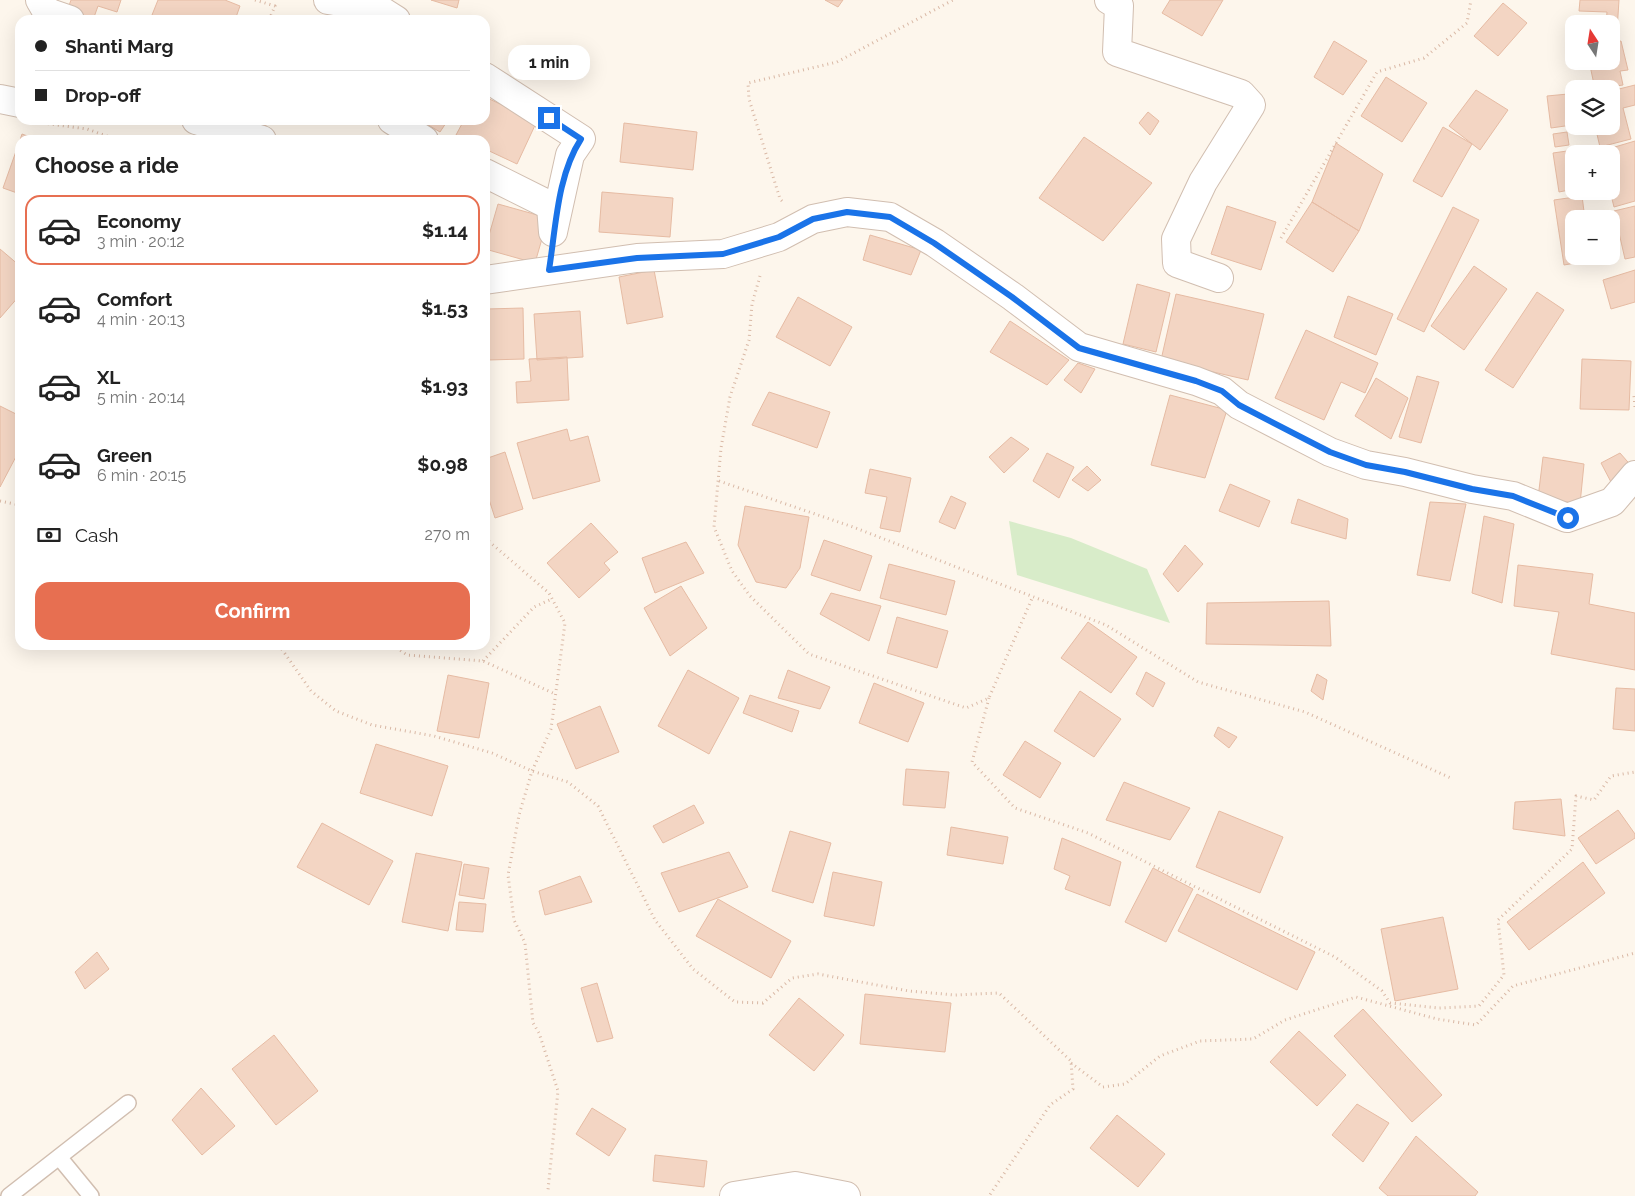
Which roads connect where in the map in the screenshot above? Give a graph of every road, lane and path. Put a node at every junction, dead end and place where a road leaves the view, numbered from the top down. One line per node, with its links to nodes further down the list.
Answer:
1 (40, 0): 7 (street)
2 (256, 0): 8 (path)
3 (328, 0): 9 (street)
4 (953, 0): 20 (path)
5 (1109, 0): 25 (street)
6 (1472, 0): 22 (path)
7 (56, 15)
8 (271, 15)
9 (388, 15)
10 (490, 80): 21 (street)
11 (0, 99): 12 (street)
12 (15, 102)
13 (60, 125): 16 (path)
14 (212, 125): 17 (street)
15 (400, 125): 18 (street)
16 (104, 135)
17 (246, 135)
18 (416, 135)
19 (490, 176): 21 (street)
20 (813, 219): 23 (street); 29 (street)
21 (553, 232): 24 (street)
22 (1281, 238)
23 (751, 247): 24 (street); 30 (path)
24 (549, 270): 26 (street)
25 (1219, 278)
26 (490, 279)
27 (1634, 396): 28 (path)
28 (1635, 407)
29 (1635, 476)
30 (719, 481): 34 (path); 40 (path)
31 (0, 501): 32 (path)
32 (15, 504)
33 (490, 542): 35 (path)
34 (1033, 596): 40 (path); 43 (path)
35 (552, 599): 38 (path); 39 (path)
36 (282, 650): 41 (path)
37 (400, 650): 38 (path)
38 (483, 661): 39 (path)
39 (555, 694): 41 (path)
40 (989, 698): 42 (path)
41 (532, 771): 45 (path); 48 (path)
42 (1635, 772)
43 (1453, 779)
44 (1635, 953): 45 (path)
45 (1071, 1063): 53 (path)
46 (128, 1103): 47 (lane)
47 (59, 1157): 49 (lane); 50 (lane)
48 (548, 1190)
49 (9, 1196)
50 (90, 1196)
51 (734, 1196): 52 (street)
52 (846, 1196)
53 (989, 1196)

